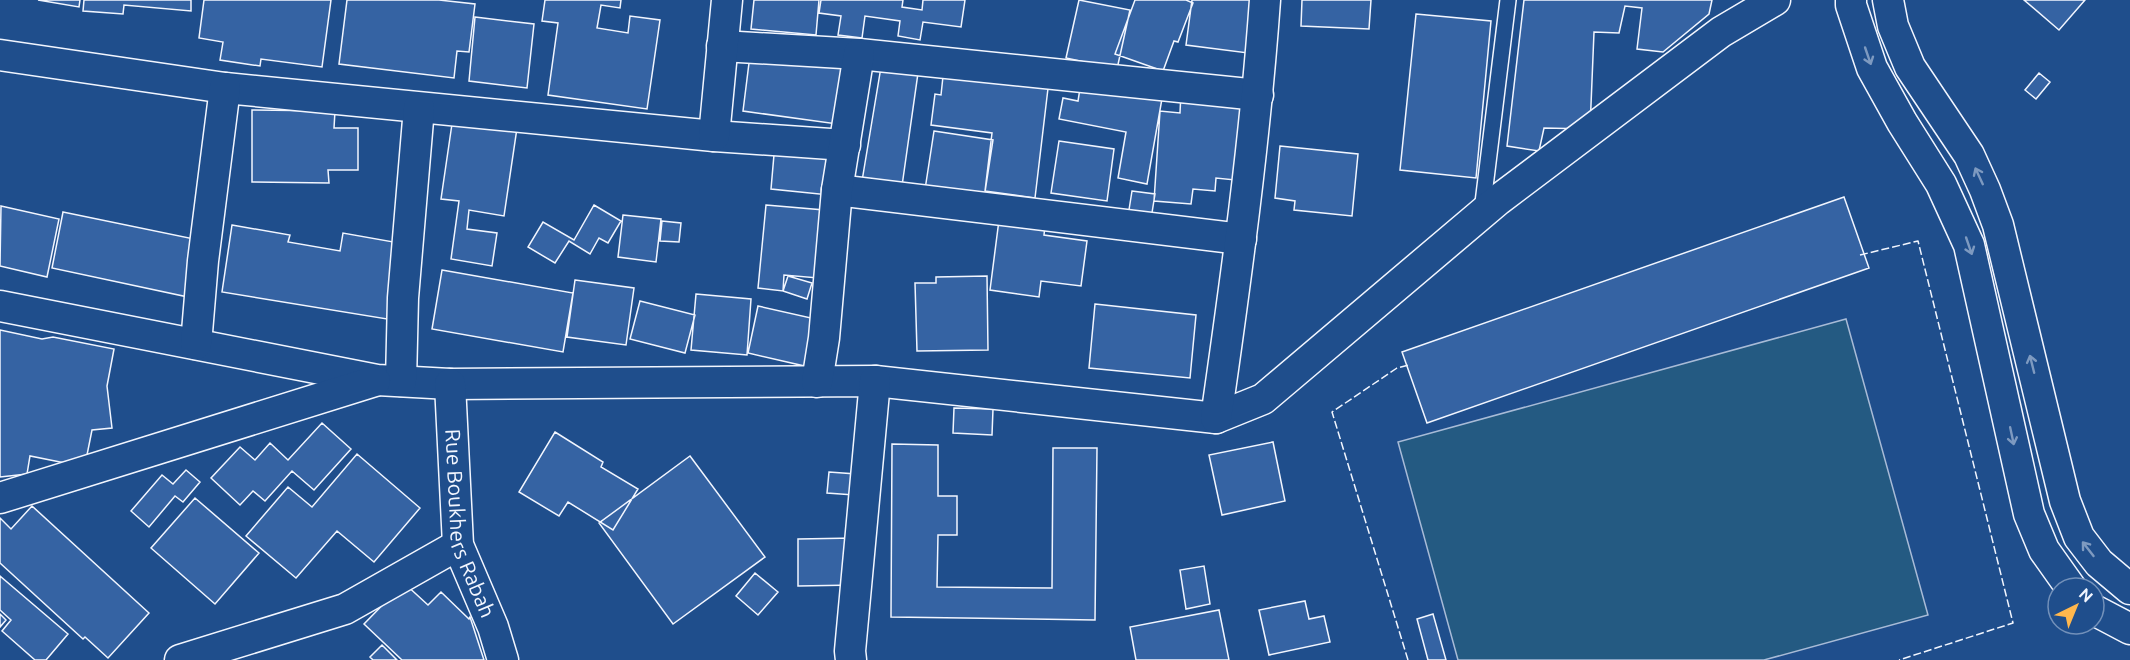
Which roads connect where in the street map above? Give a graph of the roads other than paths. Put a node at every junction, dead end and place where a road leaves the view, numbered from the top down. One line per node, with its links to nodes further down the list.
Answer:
1 (727, 0): 7 (street)
2 (1265, 0): 11 (street)
3 (1508, 0): 16 (lane)
4 (1775, 0): 16 (street)
5 (1851, 0): 27 (street, one-way to 27)
6 (1888, 0): 28 (street, one-way to 6)
7 (722, 46): 8 (street); 13 (street)
8 (859, 54): 11 (street); 14 (street)
9 (0, 55): 10 (street)
10 (225, 88): 12 (street); 19 (street)
11 (1258, 95): 17 (street)
12 (419, 108): 13 (street); 20 (street)
13 (714, 136): 14 (street)
14 (845, 145): 15 (street)
15 (837, 190): 17 (street); 22 (street)
16 (1481, 215): 24 (street)
17 (1241, 239): 24 (street)
18 (0, 306): 19 (street)
19 (196, 344): 20 (street)
20 (389, 381): 23 (street); 25 (street)
21 (875, 381): 22 (street); 24 (street); 33 (street)
22 (817, 382): 23 (street)
23 (450, 384): 26 (street, Rue Boukhers Rabah)
24 (1216, 418)
25 (0, 498)
26 (458, 545): 31 (street); 32 (street, Rue Boukhers Rabah)
27 (2062, 576)
28 (2130, 589)
29 (2106, 616): 30 (street)
30 (2130, 629)
31 (180, 660)
32 (503, 660)
33 (851, 660)

